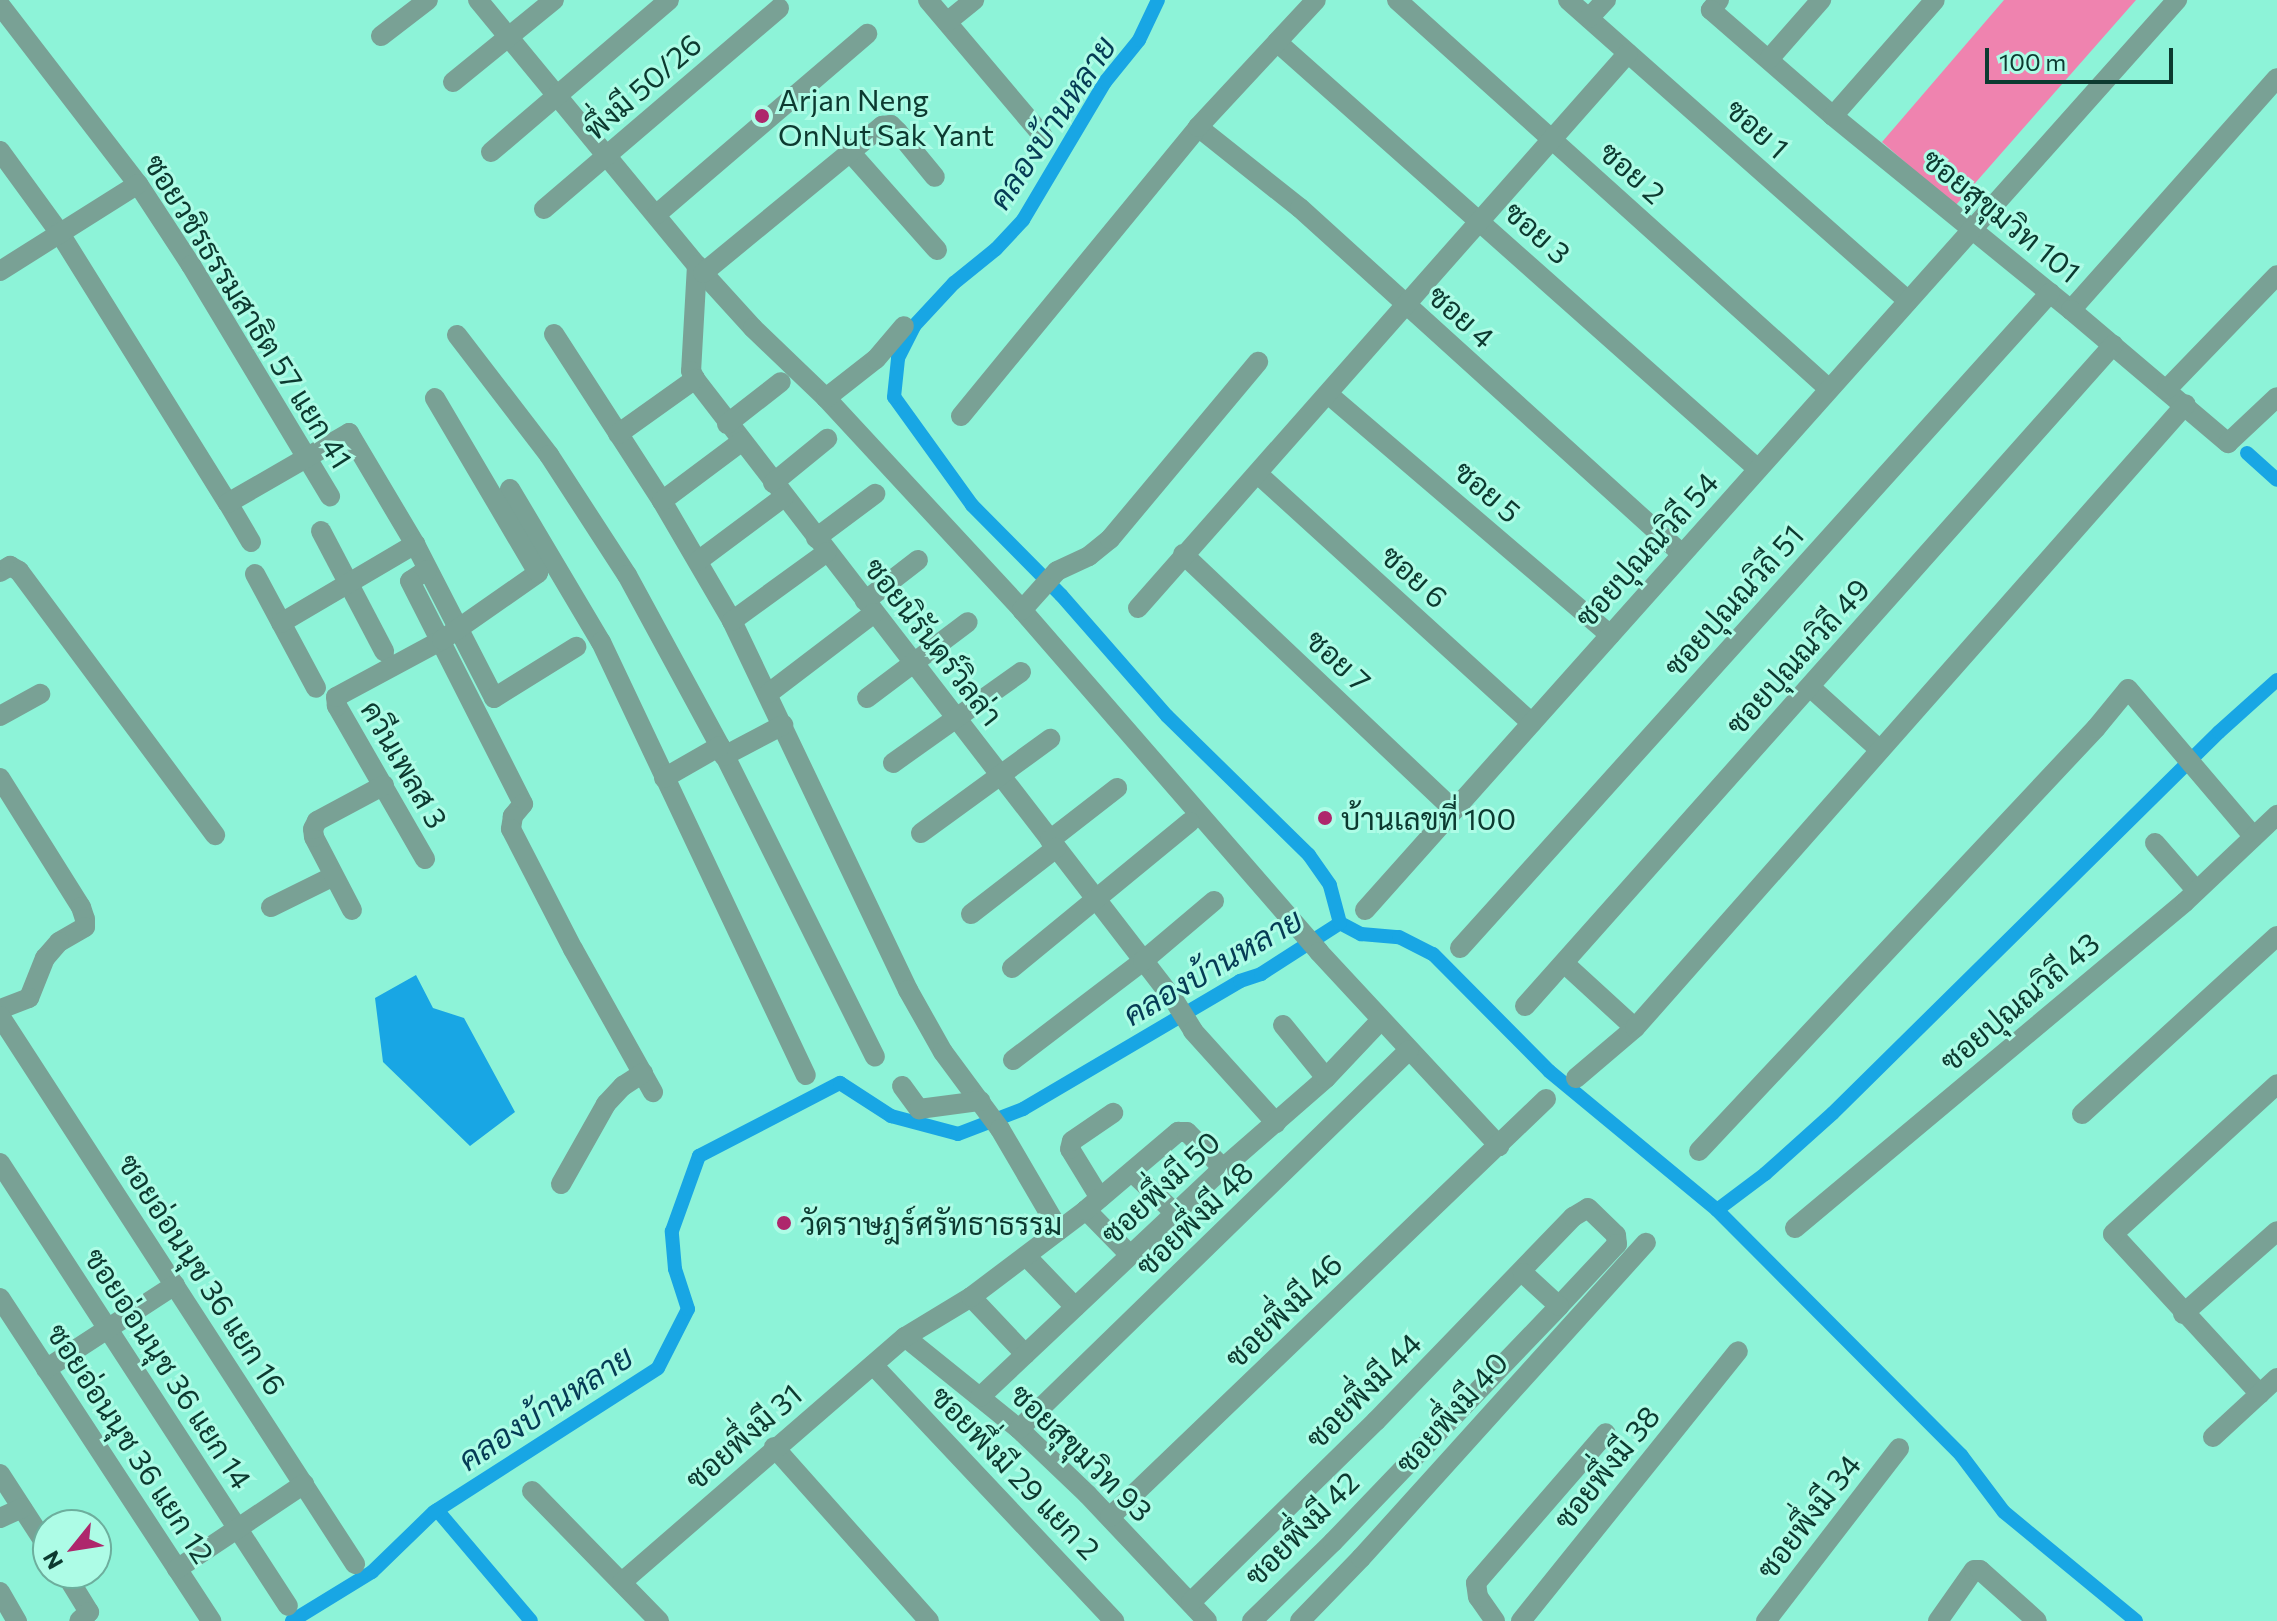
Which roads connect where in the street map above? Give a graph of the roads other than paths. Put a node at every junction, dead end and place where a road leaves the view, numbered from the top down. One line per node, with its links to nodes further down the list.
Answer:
1 (428, 0): 20 (street)
2 (478, 0): 21 (street)
3 (554, 0): 21 (street)
4 (669, 0): 27 (street)
5 (928, 0): 18 (street)
6 (974, 0): 18 (street)
7 (1316, 0): 22 (street)
8 (1397, 0): 31 (street, ซอย 2)
9 (1568, 0): 17 (street, ซอย 1)
10 (1606, 0): 17 (street)
11 (1719, 0): 24 (street, ซอยสุขุมวิท 101)
12 (1821, 0): 24 (street)
13 (1935, 0): 28 (street)
14 (2177, 0): 41 (street, ซอยปุณณวิถี 54)
15 (0, 5): 37 (street, ซอยวชิรธรรมสาธิต 57 แยก 41)
16 (779, 8): 35 (street, พึ่งมี 50/26)
17 (1589, 18): 23 (street, ซอย 1)
18 (947, 22): 30 (street)
19 (867, 34): 39 (street)
20 (381, 36)
21 (509, 37): 26 (street); 27 (street)
22 (1277, 42): 29 (street); 40 (street, ซอย 3)
23 (1628, 53): 31 (street); 48 (street, ซอย 1)
24 (1769, 59): 28 (street, ซอยสุขุมวิท 101)
25 (2277, 78): 50 (street, ซอยสุขุมวิท 101)
26 (453, 82)
27 (558, 93): 33 (street); 35 (street)
28 (1833, 116): 41 (street, ซอยสุขุมวิท 101)
29 (1198, 127): 49 (street, ซอย 4); 65 (street)
30 (1042, 135)
31 (1551, 139): 40 (street); 58 (street, ซอย 2)
32 (0, 151): 42 (street)
33 (491, 152)
34 (850, 152): 36 (street); 43 (street); 44 (street)
35 (607, 155): 38 (street, พึ่งมี 50/26); 39 (street)
36 (935, 177)
37 (138, 184): 42 (street); 70 (street, ซอยวชิรธรรมสาธิต 57 แยก 41)
38 (544, 209)
39 (657, 214): 44 (street)
40 (1478, 219): 49 (street); 71 (street, ซอย 3)
41 (1972, 228): 47 (street, ซอยสุขุมวิท 101); 48 (street, ซอยปุณณวิถี 54)
42 (59, 232): 45 (street); 78 (street)
43 (937, 250)
44 (700, 269): 56 (street); 63 (street)
45 (0, 271)
46 (2277, 275): 59 (street)
47 (2050, 293): 50 (street, ซอยสุขุมวิท 101); 138 (street, ซอยปุณณวิถี 51)
48 (1908, 301): 58 (street, ซอยปุณณวิถี 54)
49 (1404, 303): 60 (street); 84 (street, ซอย 4)
50 (2071, 310): 54 (street)
51 (904, 326): 63 (street)
52 (554, 334): 67 (street)
53 (457, 335): 113 (street)
54 (2113, 345): 59 (street); 102 (street, ซอยปุณณวิถี 49)
55 (1258, 362): 92 (street)
56 (695, 379): 66 (street, ซอยนิรันดร์วิลล่า); 67 (street)
57 (781, 382): 66 (street)
58 (1829, 389): 71 (street, ซอยปุณณวิถี 54)
59 (2167, 389): 64 (street)
60 (1328, 394): 72 (street); 97 (street, ซอย 5)
61 (2277, 397): 64 (street)
62 (435, 398): 96 (street)
63 (826, 398): 92 (street)
64 (2186, 404): 112 (street)
65 (961, 416)
66 (727, 424): 69 (street, ซอยนิรันดร์วิลล่า)
67 (618, 434): 77 (street)
68 (827, 439): 74 (street)
69 (741, 442): 74 (street, ซอยนิรันดร์วิลล่า); 77 (street)
70 (304, 458): 76 (street, ซอยวชิรธรรมสาธิต 57 แยก 41); 78 (street); 81 (street)
71 (1758, 469): 84 (street, ซอยปุณณวิถี 54)
72 (1258, 474): 83 (street); 109 (street, ซอย 6)
73 (510, 489): 117 (street)
74 (778, 490): 82 (street, ซอยนิรันดร์วิลล่า); 86 (street)
75 (875, 494): 82 (street)
76 (330, 496)
77 (662, 501): 86 (street)
78 (228, 503): 80 (street)
79 (321, 531): 89 (street)
80 (251, 542)
81 (415, 544): 89 (street); 96 (street)
82 (822, 545): 90 (street, ซอยนิรันดร์วิลล่า); 93 (street)
83 (1183, 554): 91 (street); 120 (street, ซอย 7)
84 (1682, 554): 97 (street, ซอยปุณณวิถี 54)
85 (918, 560): 90 (street)
86 (698, 561): 93 (street)
87 (0, 572): 124 (street)
88 (255, 574): 95 (street)
89 (348, 582): 95 (street); 99 (street)
90 (870, 607): 100 (street, ซอยนิรันดร์วิลล่า); 104 (street)
91 (1138, 608)
92 (1022, 610): 145 (street)
93 (732, 621): 104 (street)
94 (968, 622): 100 (street)
95 (281, 623): 103 (street)
96 (450, 634): 98 (street); 118 (street, ควีนเพลส 3); 151 (street)
97 (1610, 635): 109 (street, ซอยปุณณวิถี 54)
98 (576, 647)
99 (384, 651)
100 (913, 664): 106 (street); 108 (street, ซอยนิรันดร์วิลล่า)
101 (1021, 672): 108 (street)
102 (1810, 687): 112 (street); 140 (street, ซอยปุณณวิถี 49)
103 (316, 688)
104 (769, 693): 110 (street)
105 (40, 694): 107 (street)
106 (867, 698)
107 (0, 716)
108 (956, 719): 114 (street); 115 (street, ซอยนิรันดร์วิลล่า)
109 (1532, 723): 120 (street, ซอยปุณณวิถี 54)
110 (783, 725): 113 (street); 161 (street)
111 (1050, 739): 115 (street)
112 (1880, 750): 147 (street)
113 (722, 751): 117 (street); 149 (street)
114 (893, 763)
115 (1001, 777): 123 (street); 127 (street, ซอยนิรันดร์วิลล่า)
116 (0, 778): 143 (street)
117 (664, 778): 152 (street)
118 (384, 785): 128 (street, ควีนเพลส 3); 129 (street)
119 (1117, 788): 127 (street)
120 (1454, 810): 135 (street, ซอยปุณณวิถี 54)
121 (2277, 815): 125 (street, ซอยปุณณวิถี 43)
122 (1190, 822): 132 (street)
123 (921, 833)
124 (215, 835)
125 (2254, 837): 130 (street, ซอยปุณณวิถี 43); 164 (street)
126 (2155, 843): 130 (street)
127 (1053, 844): 132 (street, ซอยนิรันดร์วิลล่า); 136 (street)
128 (425, 859)
129 (334, 876): 133 (street); 134 (street)
130 (2196, 890): 172 (street, ซอยปุณณวิถี 43)
131 (1214, 901): 139 (street)
132 (1097, 902): 139 (street, ซอยนิรันดร์วิลล่า); 141 (street)
133 (271, 907)
134 (352, 910)
135 (1365, 910)
136 (971, 914)
137 (2277, 936): 160 (street)
138 (1460, 948)
139 (1143, 961): 150 (street); 162 (street, ซอยนิรันดร์วิลล่า)
140 (1564, 963): 142 (street, ซอยปุณณวิถี 49); 147 (street)
141 (1012, 968)
142 (1525, 1006)
143 (0, 1009)
144 (0, 1016): 179 (street, ซอยอ่อนนุช 36 แยก 16)
145 (1381, 1020): 148 (street); 153 (street, ซอยพึ่งมี 50)
146 (1283, 1025): 153 (street)
147 (1635, 1028): 154 (street)
148 (1409, 1050): 163 (street); 194 (street, ซอยพึ่งมี 48)
149 (875, 1057)
150 (1013, 1060)
151 (643, 1073): 157 (street); 168 (street)
152 (806, 1075)
153 (1326, 1078): 162 (street, ซอยพึ่งมี 50)
154 (1576, 1078)
155 (2277, 1084): 184 (street)
156 (902, 1086): 161 (street)
157 (653, 1092)
158 (1546, 1099): 163 (street, ซอยพึ่งมี 46)
159 (1113, 1113): 169 (street)
160 (2082, 1114)
161 (990, 1115): 173 (street)
162 (1276, 1123): 166 (street, ซอยพึ่งมี 50)
163 (1499, 1146): 203 (street, ซอยพึ่งมี 46)
164 (1699, 1151)
165 (0, 1163): 185 (street, ซอยอ่อนนุช 36 แยก 14)
166 (1223, 1168): 167 (street, ซอยพึ่งมี 31); 170 (street, ซอยพึ่งมี 50)
167 (1132, 1172): 169 (street, ซอยพึ่งมี 31); 170 (street)
168 (561, 1184)
169 (1093, 1204): 173 (street, ซอยพึ่งมี 31); 176 (street)
170 (1175, 1213): 176 (street, ซอยพึ่งมี 50)
171 (1573, 1217): 178 (street, ซอยพึ่งมี 44); 182 (street, ซอยพึ่งมี 42)
172 (1795, 1228)
173 (1059, 1230): 177 (street, ซอยพึ่งมี 31)
174 (2277, 1231): 184 (street)
175 (1646, 1243): 222 (street, ซอยพึ่งมี 40)
176 (1130, 1255): 183 (street, ซอยพึ่งมี 50)
177 (1026, 1256): 180 (street, ซอยพึ่งมี 31); 183 (street)
178 (1523, 1273): 182 (street); 212 (street, ซอยพึ่งมี 44)
179 (175, 1285): 185 (street); 200 (street, ซอยอ่อนนุช 36 แยก 16)
180 (971, 1297): 186 (street, ซอยพึ่งมี 31); 188 (street)
181 (0, 1298): 190 (street, ซอยอ่อนนุช 36 แยก 12)
182 (1559, 1306): 221 (street, ซอยพึ่งมี 42)
183 (1075, 1307): 188 (street, ซอยพึ่งมี 50)
184 (2183, 1314): 192 (street)
185 (107, 1329): 190 (street); 206 (street, ซอยอ่อนนุช 36 แยก 14)
186 (905, 1337): 189 (street, ซอยพึ่งมี 31); 193 (street, ซอยสุขุมวิท 93)
187 (1738, 1351): 224 (street, ซอยพึ่งมี 38)
188 (1025, 1354): 193 (street, ซอยพึ่งมี 50)
189 (873, 1365): 197 (street, ซอยพึ่งมี 31); 219 (street, ซอยพึ่งมี 29 แยก 2)
190 (46, 1369): 208 (street, ซอยอ่อนนุช 36 แยก 12)
191 (2277, 1378): 192 (street)
192 (2260, 1394): 196 (street)
193 (980, 1397): 194 (street, ซอยสุขุมวิท 93)
194 (1019, 1429): 203 (street, ซอยสุขุมวิท 93)
195 (1606, 1433): 223 (street)
196 (2213, 1437)
197 (774, 1447): 209 (street, ซอยพึ่งมี 31); 218 (street)
198 (1899, 1448): 225 (street, ซอยพึ่งมี 34)
199 (0, 1474): 202 (street)
200 (304, 1484): 206 (street); 207 (street, ซอยอ่อนนุช 36 แยก 16)
201 (532, 1491): 209 (street)
202 (22, 1508): 204 (street); 205 (street)
203 (1110, 1517): 212 (street, ซอยสุขุมวิท 93)
204 (0, 1518)
205 (32, 1523)
206 (239, 1530): 208 (street); 213 (street, ซอยอ่อนนุช 36 แยก 14)
207 (355, 1564)
208 (177, 1569): 216 (street, ซอยอ่อนนุช 36 แยก 12)
209 (622, 1582): 217 (street)
210 (75, 1589): 215 (street)
211 (0, 1592): 214 (street)
212 (1191, 1602): 220 (street, ซอยสุขุมวิท 93)
213 (288, 1606)
214 (17, 1621)
215 (79, 1621)
216 (211, 1621)
217 (659, 1621)
218 (929, 1621)
219 (1114, 1621)
220 (1207, 1621)
221 (1252, 1621)
222 (1300, 1621)
223 (1495, 1621)
224 (1521, 1621)
225 (1766, 1621)
226 (1938, 1621): 227 (street)
227 (2037, 1621)

